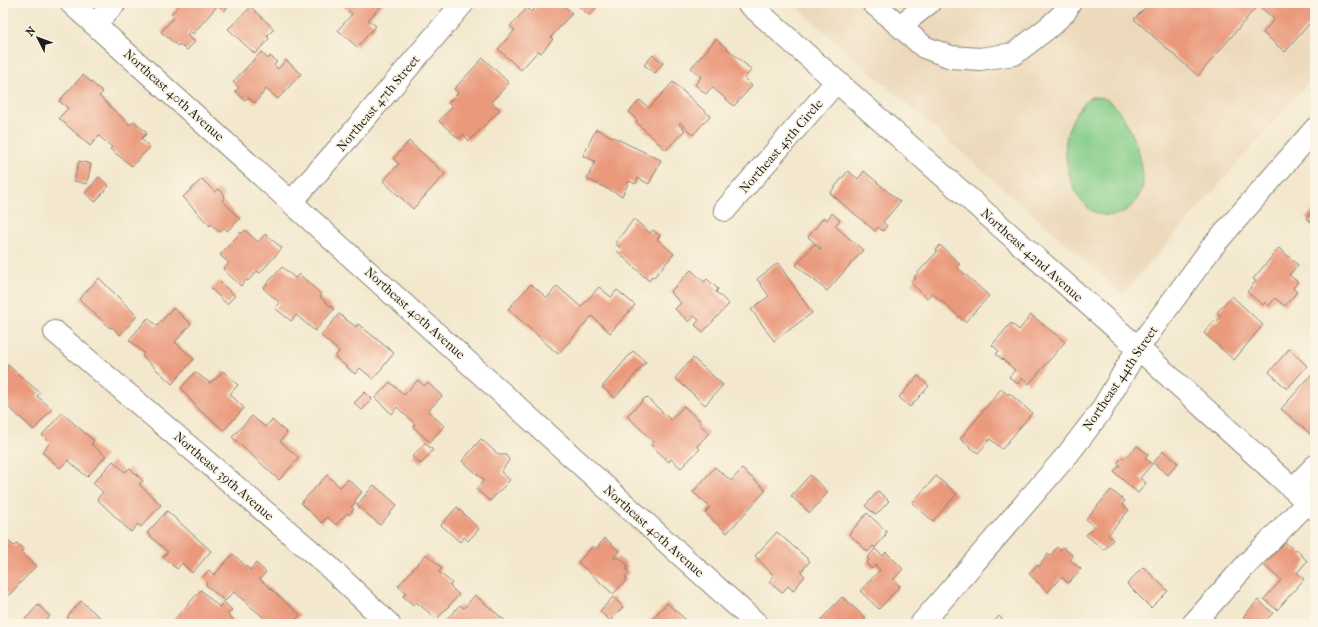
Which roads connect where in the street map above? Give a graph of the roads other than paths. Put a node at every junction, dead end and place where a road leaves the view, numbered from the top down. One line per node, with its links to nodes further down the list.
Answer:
1 (71, 3): 8 (street, Northeast 40th Avenue)
2 (115, 3): 8 (street)
3 (463, 3): 12 (street, Northeast 47th Street)
4 (748, 3): 10 (street, Northeast 42nd Avenue)
5 (873, 3): 9 (street)
6 (928, 3): 9 (street)
7 (1070, 3): 9 (street)
8 (95, 24): 12 (street, Northeast 40th Avenue)
9 (900, 26)
10 (836, 82): 13 (street, Northeast 45th Circle); 15 (street, Northeast 42nd Avenue)
11 (1315, 129): 15 (street, Northeast 44th Street)
12 (292, 201): 19 (street, Northeast 40th Avenue)
13 (725, 210)
14 (55, 332): 18 (street, Northeast 39th Avenue)
15 (1138, 348): 17 (street, Northeast 42nd Avenue); 20 (street, Northeast 44th Street)
16 (1315, 466): 17 (street)
17 (1305, 500): 21 (street)
18 (389, 624)
19 (757, 624)
20 (921, 624)
21 (1193, 624)

